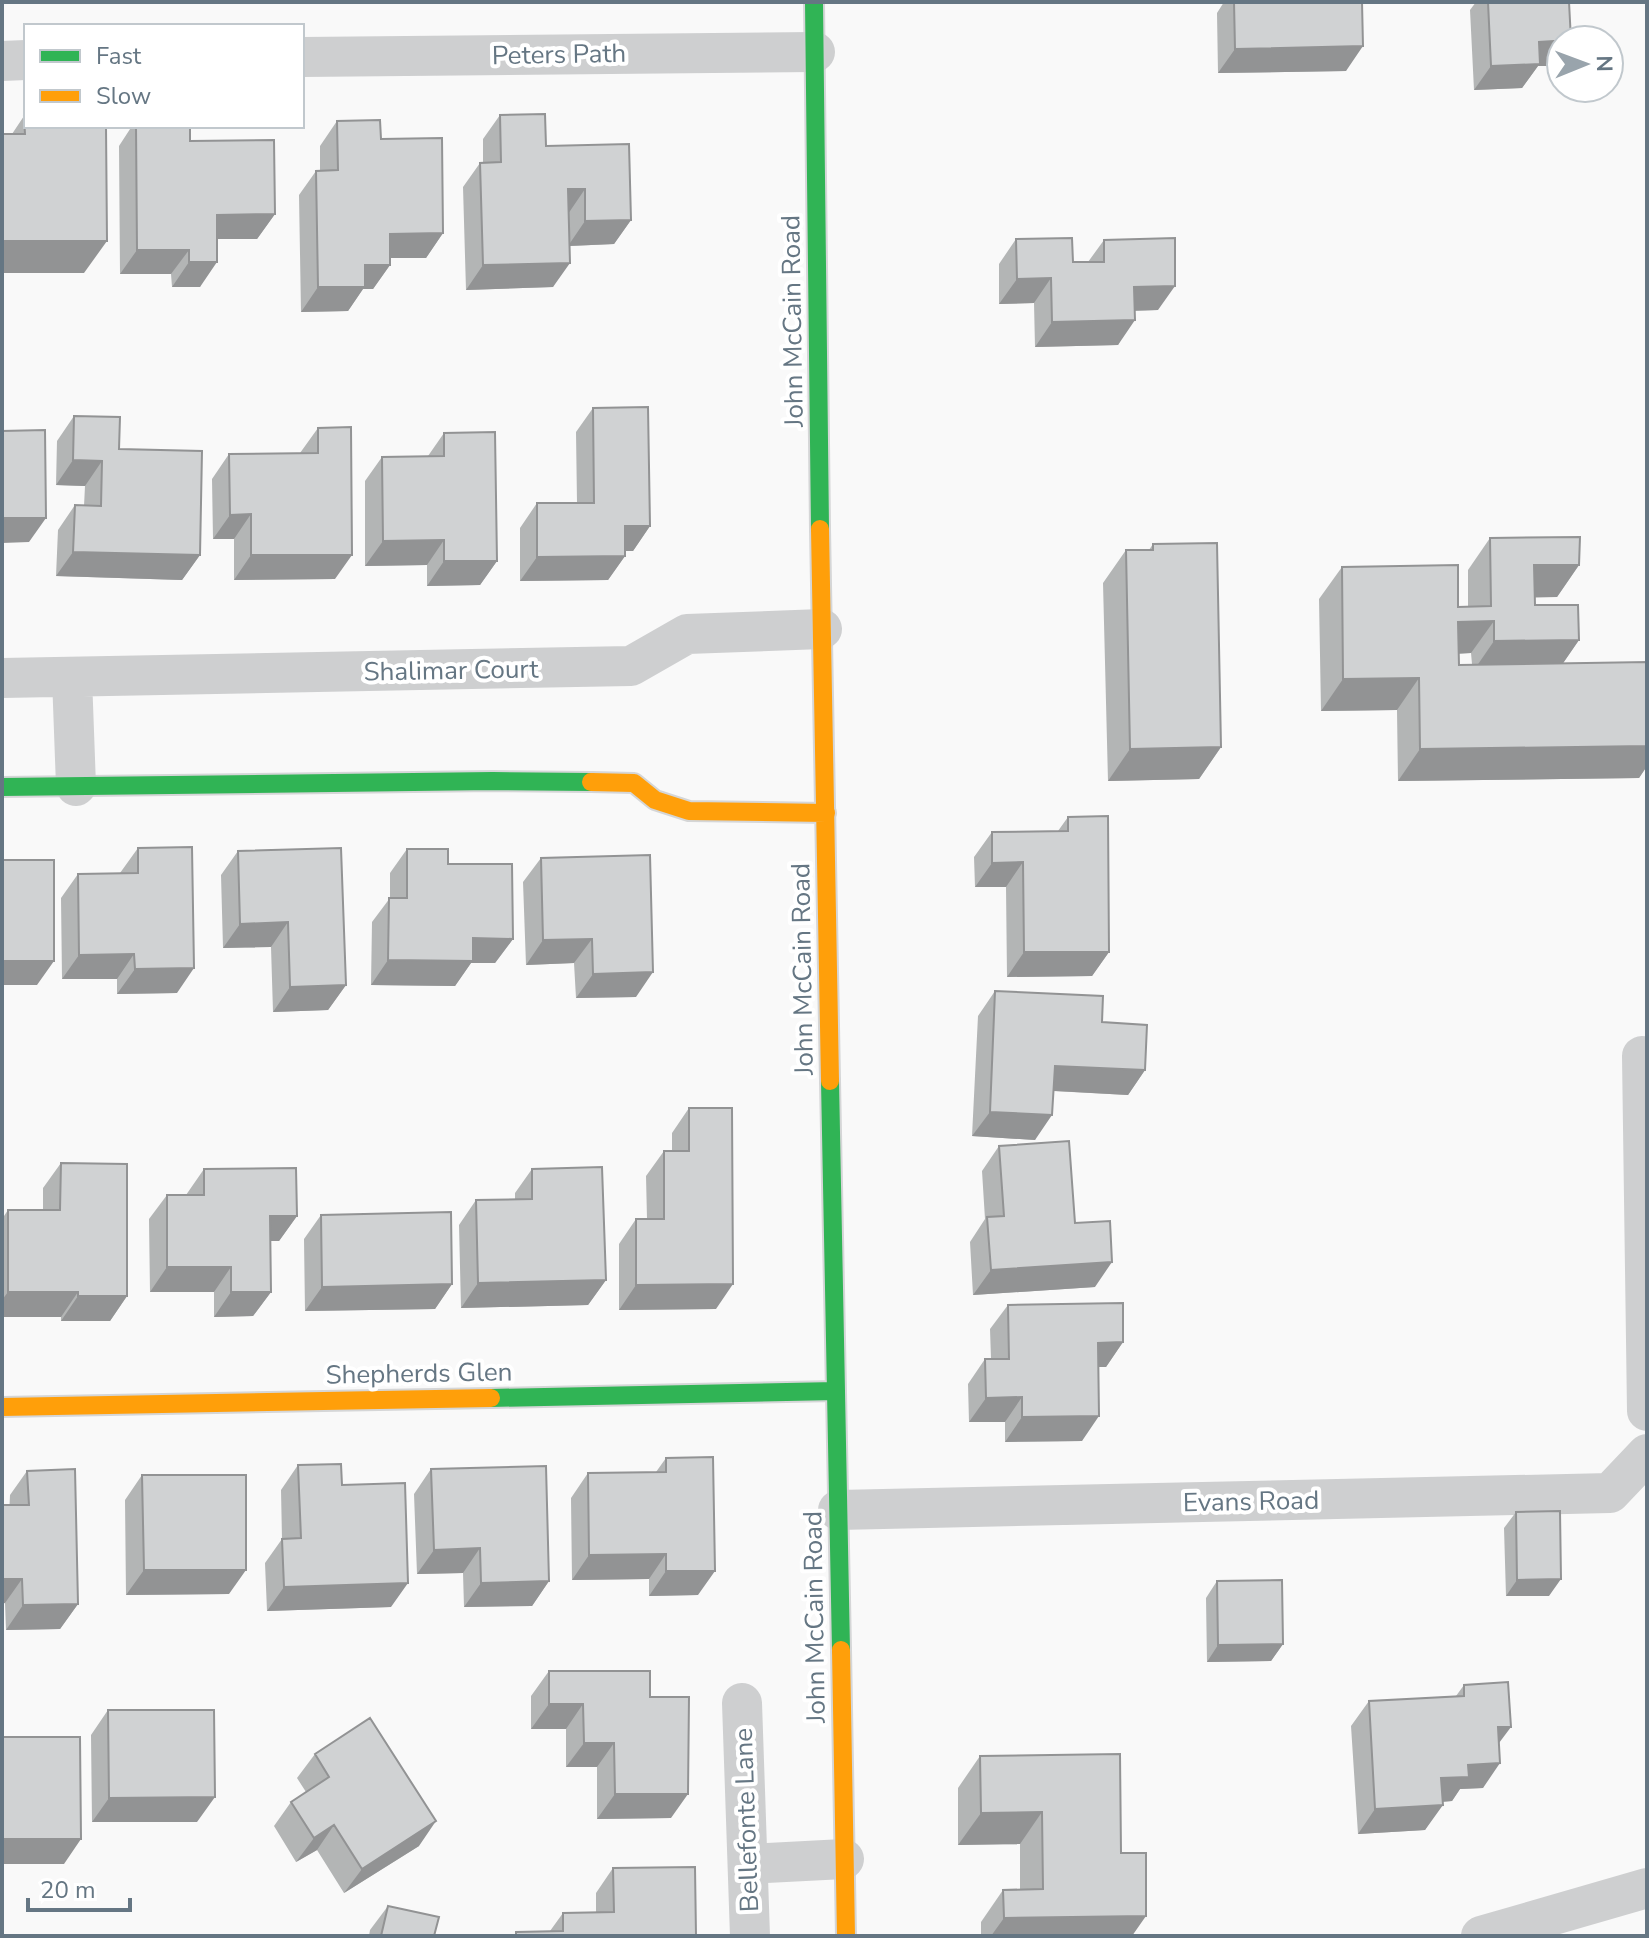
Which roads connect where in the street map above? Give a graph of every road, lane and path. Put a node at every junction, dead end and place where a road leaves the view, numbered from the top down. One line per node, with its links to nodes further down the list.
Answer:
1 (814, 2): 2 (main road, John McCain Road)
2 (815, 52): 3 (street, Peters Path); 6 (main road, John McCain Road)
3 (304, 57)
4 (24, 60): 5 (street)
5 (2, 61)
6 (822, 629): 7 (street, Shalimar Court); 11 (main road, John McCain Road)
7 (72, 677): 8 (street, Shalimar Court); 9 (street)
8 (2, 678)
9 (76, 786): 10 (main road); 11 (main road)
10 (2, 787)
11 (826, 813): 13 (main road, John McCain Road)
12 (1642, 1056): 15 (street)
13 (836, 1391): 14 (main road, Shepherds Glen); 17 (main road, John McCain Road)
14 (2, 1407)
15 (1647, 1411)
16 (1647, 1454): 17 (street, Evans Road)
17 (838, 1510): 19 (main road, John McCain Road)
18 (742, 1703): 20 (street, Bellefonte Lane)
19 (844, 1859): 20 (street); 23 (main road, John McCain Road)
20 (748, 1864): 22 (street, Bellefonte Lane)
21 (1647, 1888): 24 (street)
22 (750, 1936)
23 (846, 1936)
24 (1481, 1936)

